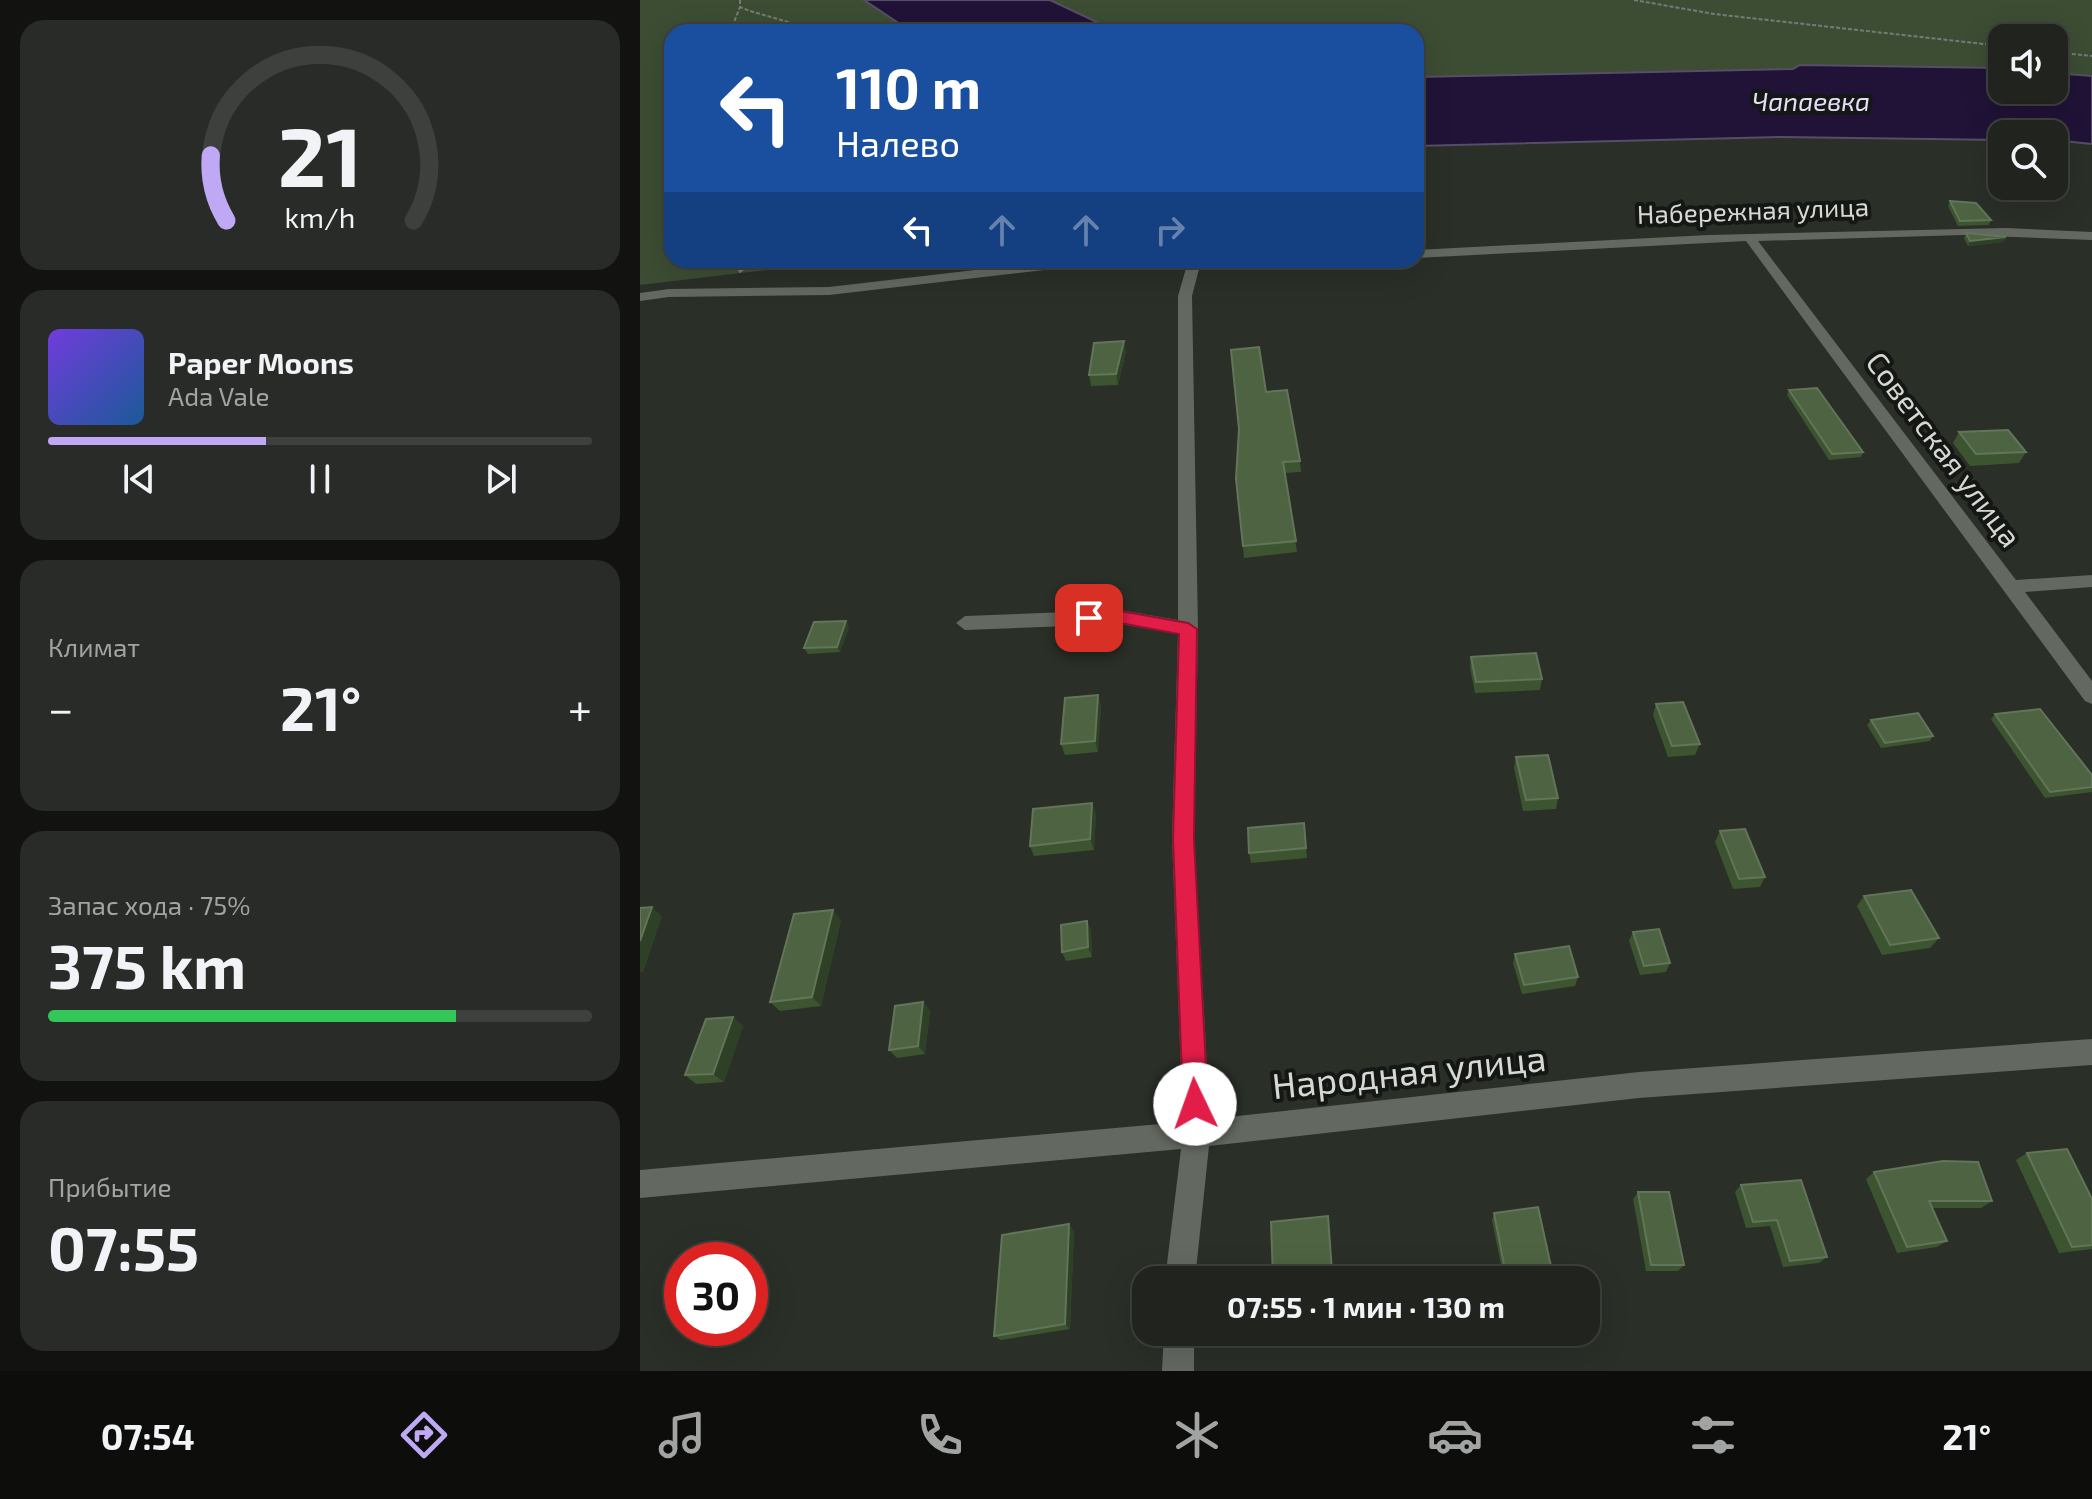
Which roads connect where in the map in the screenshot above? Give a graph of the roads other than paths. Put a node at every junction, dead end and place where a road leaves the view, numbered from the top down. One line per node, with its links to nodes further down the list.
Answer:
1 (2092, 236): 2 (street, Набережная улица)
2 (1749, 237): 3 (street, Набережная улица); 8 (street, Советская улица)
3 (1424, 253)
4 (1027, 268): 6 (street)
5 (1193, 268): 10 (street)
6 (640, 297)
7 (2092, 581): 8 (street)
8 (2010, 587): 11 (street, Советская улица)
9 (965, 623): 10 (street)
10 (1188, 629): 13 (street)
11 (2092, 696)
12 (2092, 1052): 13 (street, Народная улица)
13 (1197, 1134): 14 (street, Народная улица); 15 (street)
14 (640, 1184)
15 (1182, 1266)
16 (1179, 1346): 17 (street)
17 (1178, 1371)

